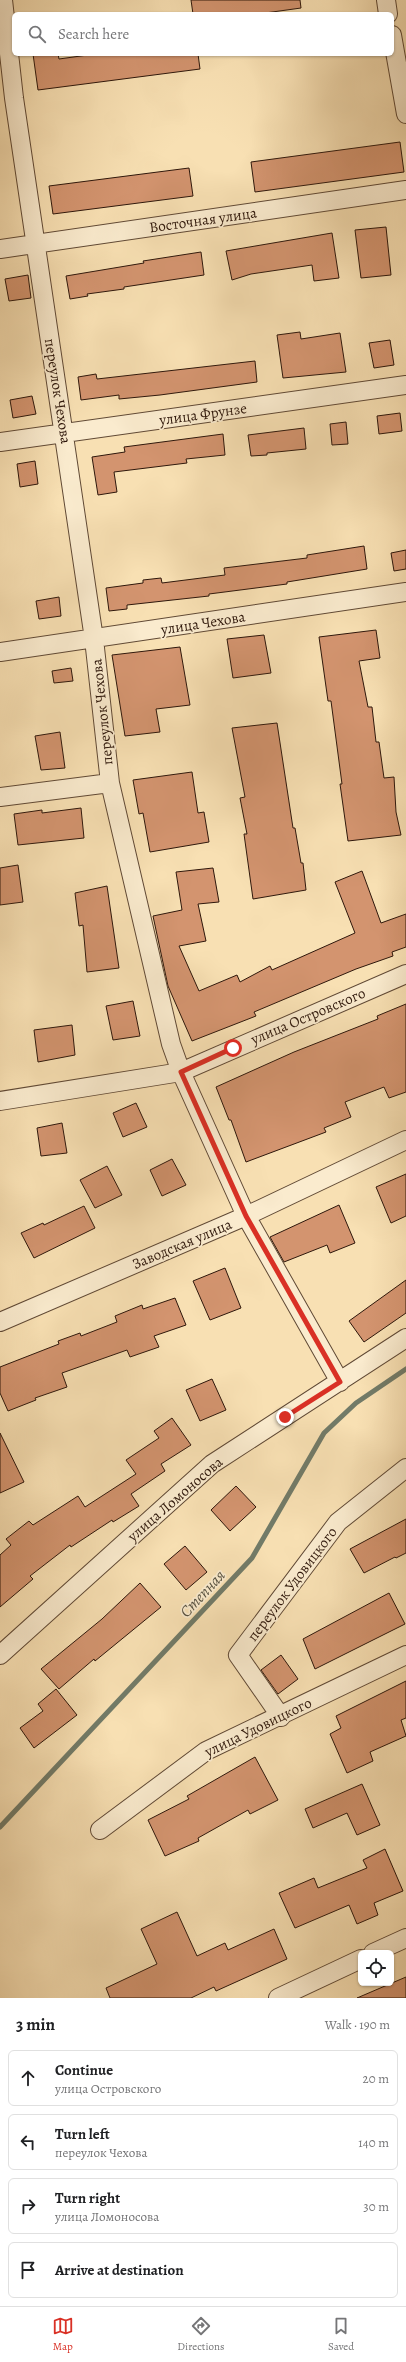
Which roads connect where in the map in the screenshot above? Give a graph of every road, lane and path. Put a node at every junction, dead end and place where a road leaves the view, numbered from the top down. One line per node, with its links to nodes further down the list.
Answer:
1 (3, 0): 7 (street, переулок Чехова)
2 (386, 0): 3 (street)
3 (388, 12)
4 (394, 46): 5 (street)
5 (406, 114)
6 (406, 190): 7 (street, Восточная улица)
7 (35, 244): 8 (street, Восточная улица); 10 (street, переулок Чехова)
8 (0, 249)
9 (406, 385): 10 (street, улица Фрунзе)
10 (64, 433): 11 (street, улица Фрунзе); 13 (street, переулок Чехова)
11 (0, 442)
12 (406, 592): 13 (street, улица Чехова)
13 (94, 639): 14 (street, улица Чехова); 15 (street, переулок Чехова)
14 (0, 652)
15 (110, 782): 16 (street); 18 (street, переулок Чехова)
16 (0, 797)
17 (406, 974): 18 (street, улица Островского)
18 (181, 1072): 19 (street, улица Островского); 21 (street, переулок Чехова)
19 (0, 1101)
20 (406, 1140): 21 (street, Заводская улица)
21 (246, 1216): 22 (street, Заводская улица); 24 (street, переулок Чехова)
22 (0, 1322)
23 (406, 1338): 24 (street, улица Ломоносова)
24 (340, 1382): 26 (street, улица Ломоносова)
25 (406, 1468): 28 (street, переулок Удовицкого)
26 (0, 1655)
27 (406, 1655): 28 (street, улица Удовицкого)
28 (281, 1717): 29 (street, улица Удовицкого)
29 (100, 1830)
30 (406, 1938): 31 (street)
31 (380, 1950)
32 (358, 1960): 33 (street)
33 (278, 1998)

